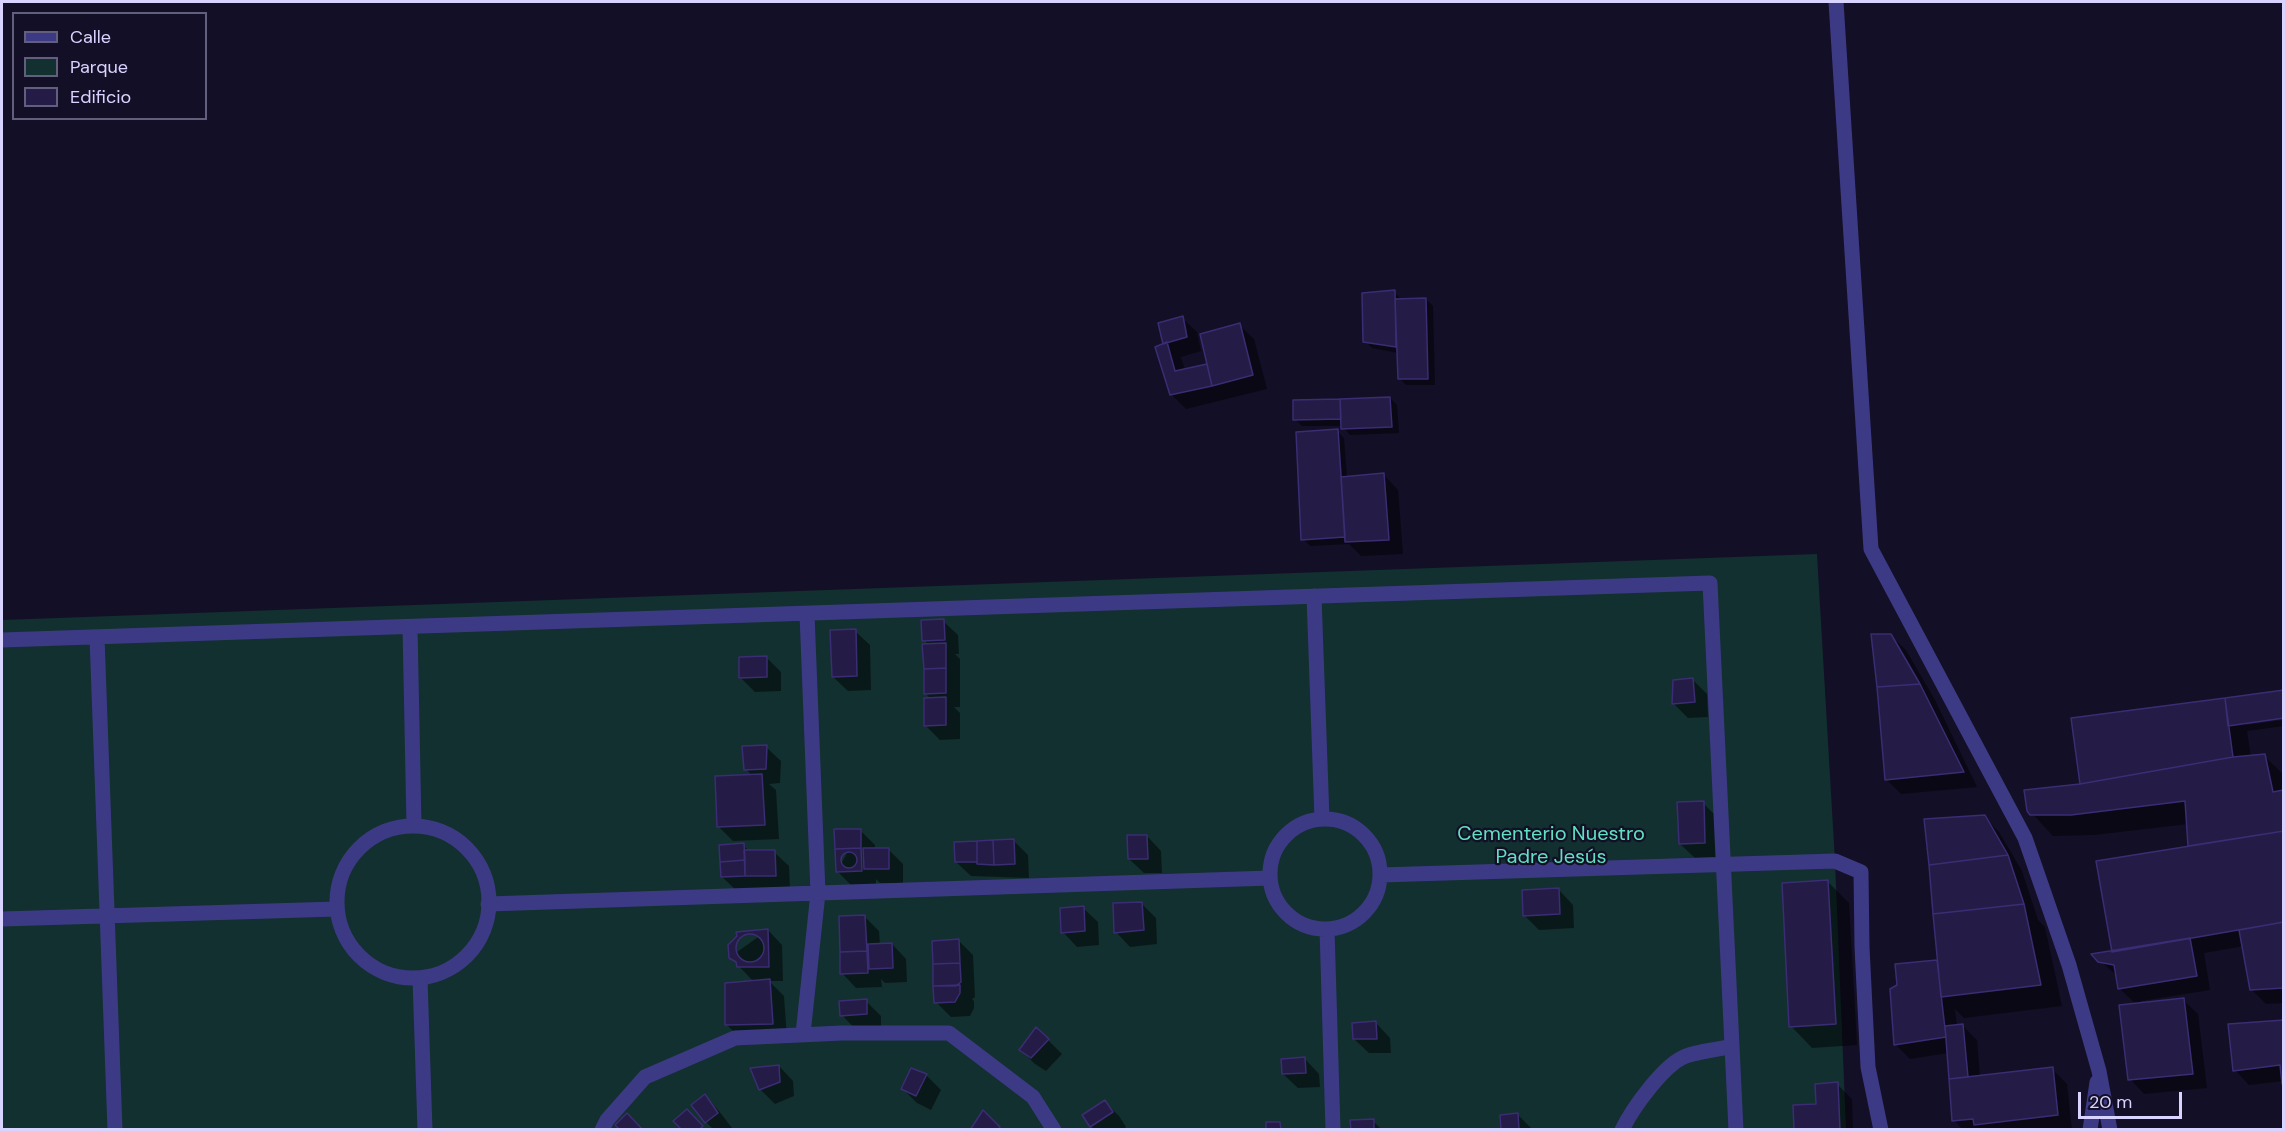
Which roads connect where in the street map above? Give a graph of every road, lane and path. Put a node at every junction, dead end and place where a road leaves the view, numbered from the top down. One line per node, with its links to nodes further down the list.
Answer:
1 (1836, 2): 21 (street)
2 (1314, 596): 3 (street); 7 (street); 9 (street)
3 (807, 614): 4 (street); 12 (street)
4 (410, 627): 5 (street); 8 (street)
5 (98, 637): 6 (street); 15 (street)
6 (2, 640)
7 (1322, 819): 10 (street); 11 (street)
8 (414, 826): 13 (street); 14 (street)
9 (1723, 865): 10 (street); 20 (street); 29 (street)
10 (1380, 875): 17 (street)
11 (1270, 878): 12 (street); 17 (street)
12 (818, 893): 13 (street); 19 (street)
13 (488, 904): 18 (street)
14 (337, 909): 15 (street); 18 (street)
15 (108, 916): 16 (street); 22 (street)
16 (2, 919)
17 (1327, 929): 26 (street)
18 (420, 978): 23 (street)
19 (803, 1034): 24 (street); 25 (street)
20 (1732, 1046): 27 (street); 28 (street)
21 (2099, 1071): 30 (street); 31 (street)
22 (115, 1130)
23 (424, 1130)
24 (602, 1130)
25 (1054, 1130)
26 (1333, 1130)
27 (1622, 1130)
28 (1736, 1130)
29 (1881, 1130)
30 (2090, 1130)
31 (2110, 1130)

